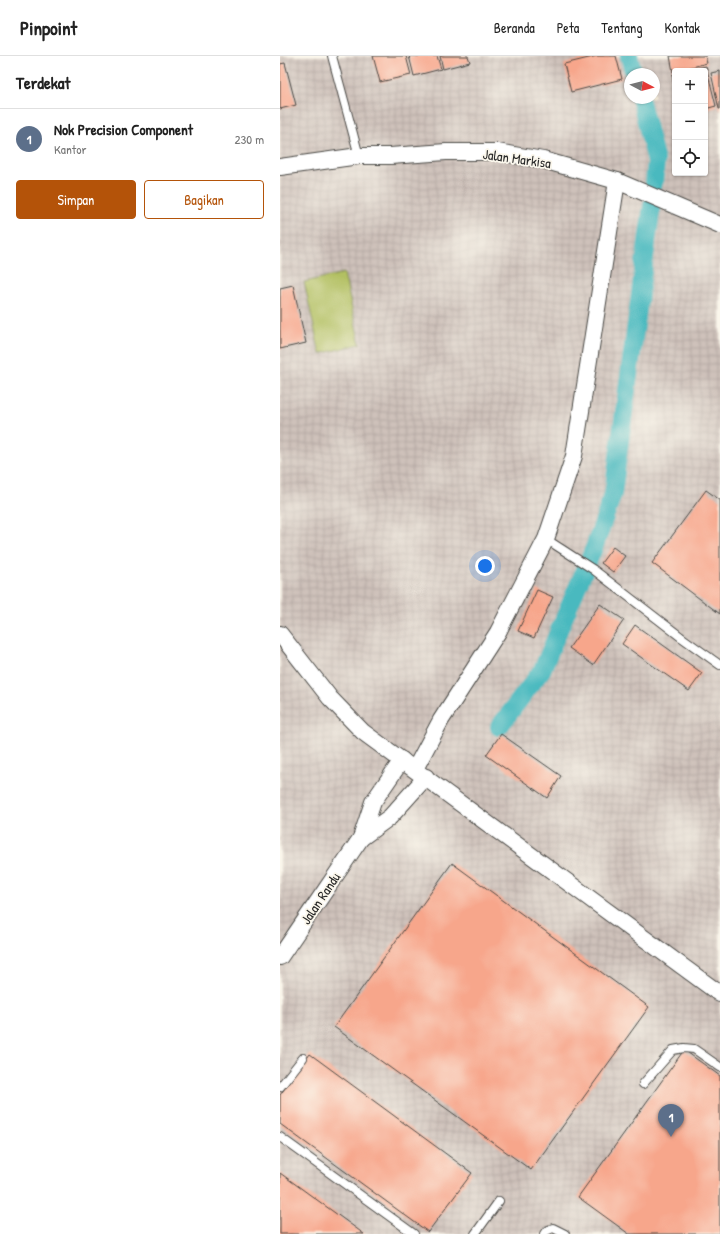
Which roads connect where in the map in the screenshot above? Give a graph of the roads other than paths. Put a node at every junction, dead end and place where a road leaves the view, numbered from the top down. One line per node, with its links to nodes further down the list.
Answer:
1 (332, 56): 2 (lane)
2 (358, 156): 3 (street, Jalan Markisa); 4 (street, Jalan Markisa)
3 (280, 167)
4 (617, 181): 5 (street, Jalan Markisa); 6 (street, Jalan Randu)
5 (720, 225)
6 (546, 539): 8 (lane); 10 (street, Jalan Randu)
7 (280, 634): 9 (street)
8 (720, 665)
9 (402, 760): 10 (street); 11 (street, Jalan Randu)
10 (421, 773): 11 (street, Jalan Randu); 13 (street)
11 (361, 838): 12 (street, Jalan Randu)
12 (280, 957)
13 (720, 994)
14 (303, 1058): 17 (lane)
15 (720, 1067): 16 (lane)
16 (642, 1084)
17 (280, 1086)
18 (280, 1137): 20 (lane)
19 (499, 1201): 21 (lane)
20 (414, 1234)
21 (475, 1234)
22 (544, 1234): 23 (lane)
23 (565, 1234)

